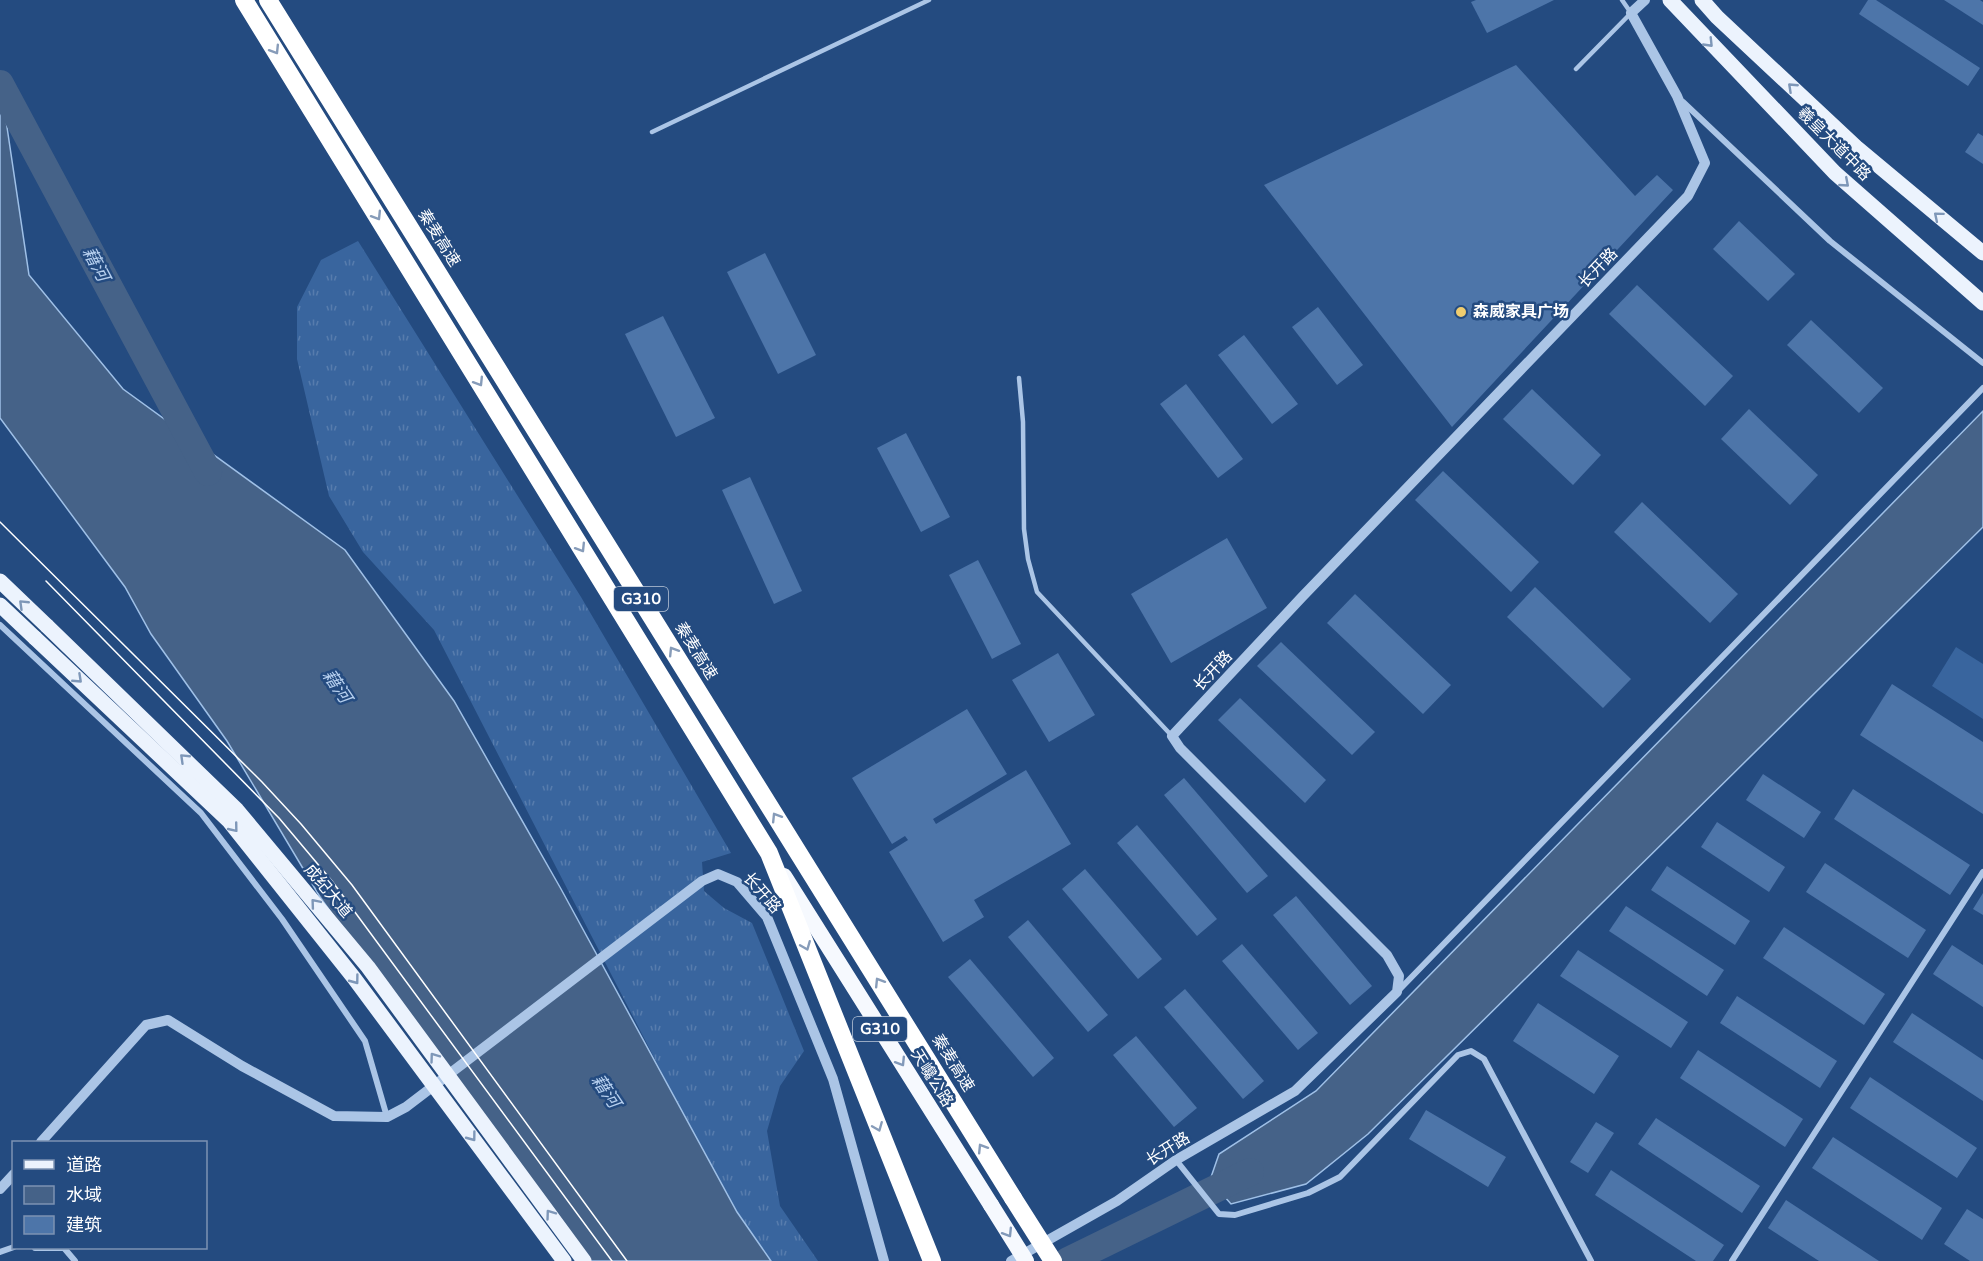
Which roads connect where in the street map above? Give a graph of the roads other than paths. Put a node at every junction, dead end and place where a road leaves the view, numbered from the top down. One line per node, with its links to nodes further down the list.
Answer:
1 (244, 0): 21 (highway, G310, one-way to 21)
2 (268, 0): 37 (highway, 秦麦高速 / G310, one-way to 2, bridge)
3 (929, 0): 11 (lane)
4 (1622, 0): 8 (lane)
5 (1645, 0): 8 (street)
6 (1670, 0): 13 (main road, 羲皇大道中路, one-way to 13)
7 (1702, 0): 12 (main road, 羲皇大道中路, one-way to 7)
8 (1632, 13): 9 (lane); 10 (street, 长开路)
9 (1576, 69)
10 (1677, 96): 14 (street); 20 (street, 长开路)
11 (652, 132)
12 (1983, 253)
13 (1983, 303)
14 (1983, 363)
15 (1019, 378): 20 (lane)
16 (1983, 388): 23 (street)
17 (0, 581): 33 (main road, 成纪大道, one-way to 17, bridge)
18 (0, 605): 32 (main road, 成纪大道, one-way to 32, bridge)
19 (0, 625): 24 (street)
20 (1173, 736): 23 (street)
21 (769, 853): 30 (highway, one-way to 30); 36 (highway, 天巉公路 / G310, one-way to 36, bridge)
22 (1983, 872): 39 (street)
23 (1397, 992): 26 (street, 长开路)
24 (387, 1117): 25 (street); 34 (street, 长开路, bridge)
25 (43, 1141)
26 (1176, 1160): 35 (street, 长开路); 38 (street)
27 (12, 1176): 28 (street)
28 (0, 1189)
29 (65, 1249): 31 (street)
30 (929, 1256)
31 (75, 1261)
32 (564, 1261)
33 (584, 1261)
34 (884, 1261)
35 (1011, 1261)
36 (1026, 1261)
37 (1053, 1261)
38 (1591, 1261)
39 (1732, 1261)

